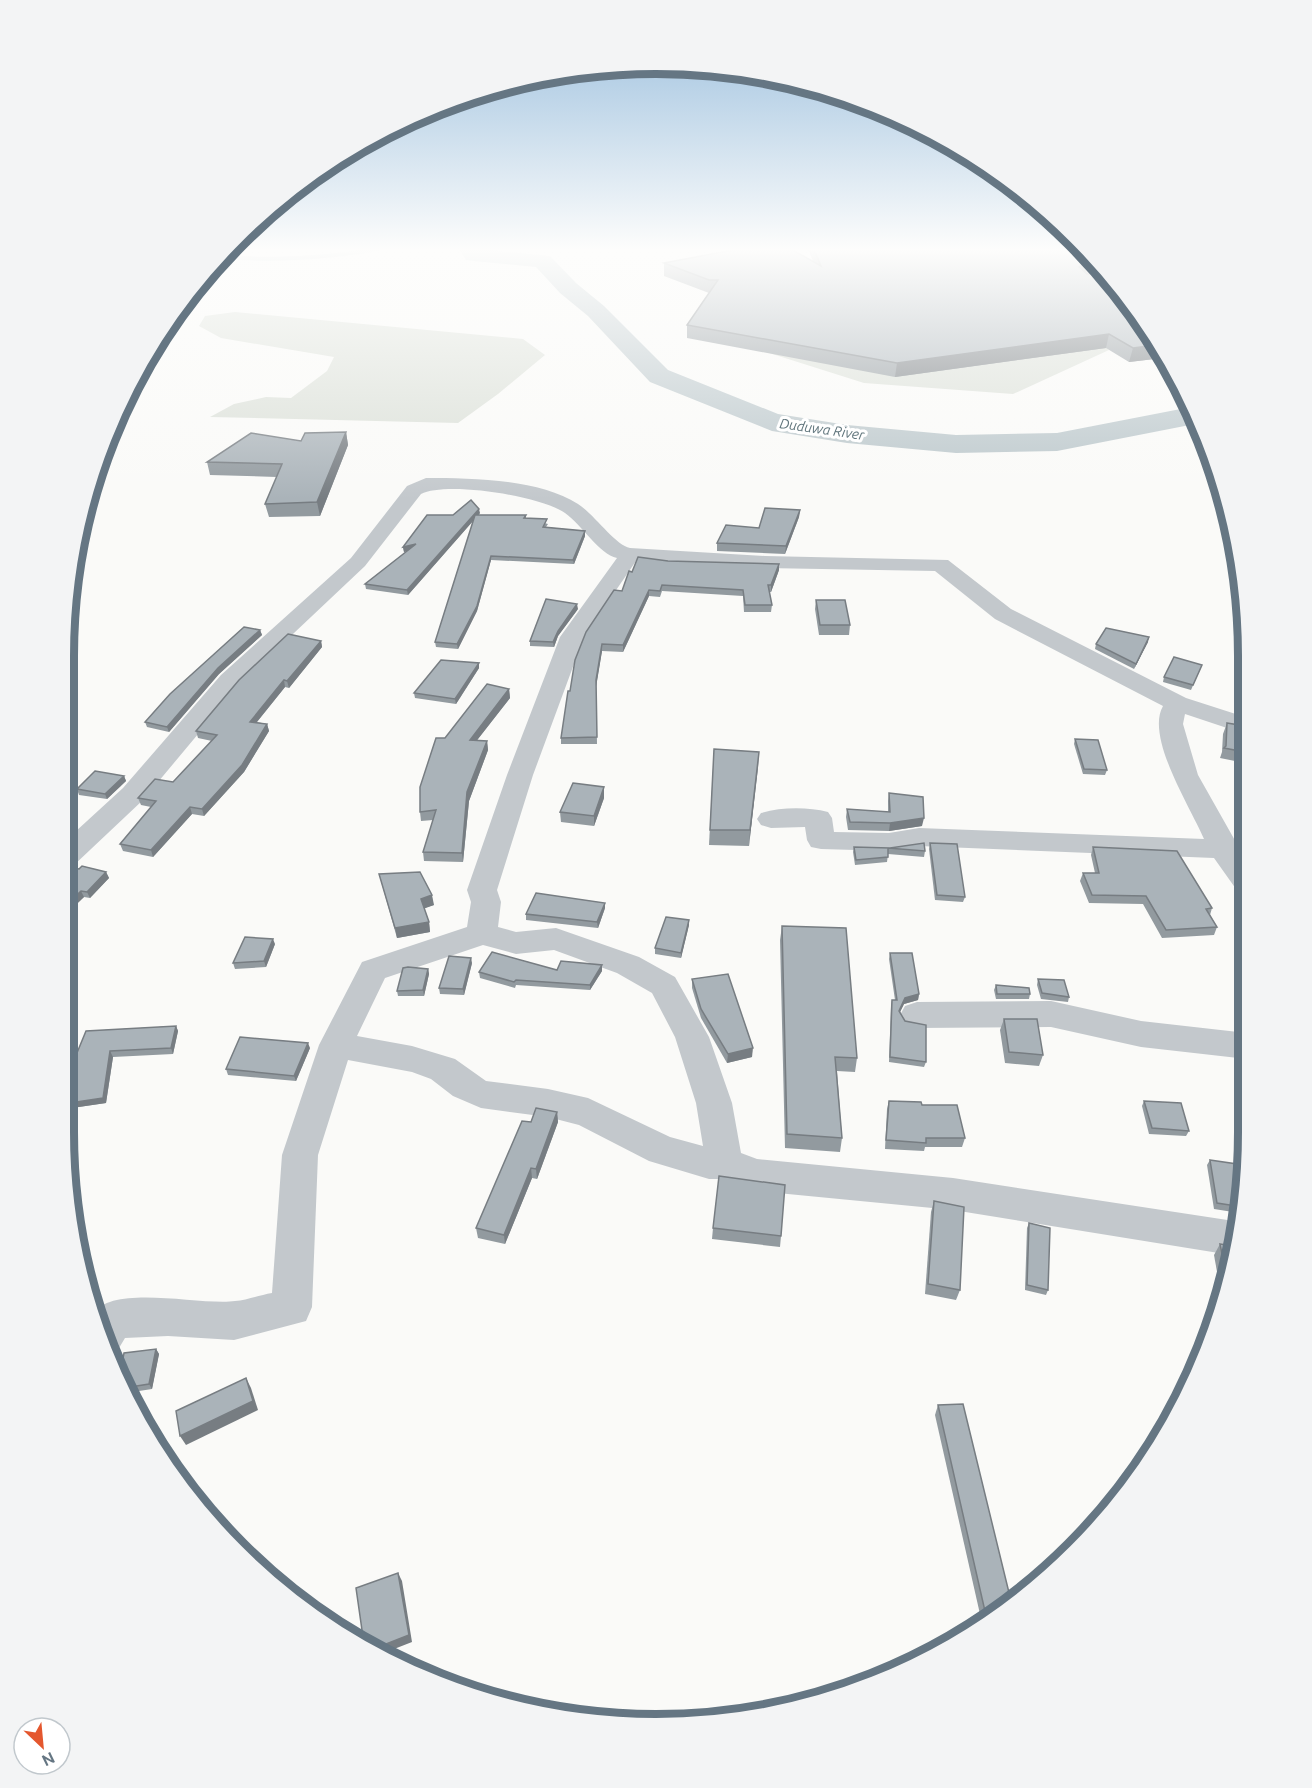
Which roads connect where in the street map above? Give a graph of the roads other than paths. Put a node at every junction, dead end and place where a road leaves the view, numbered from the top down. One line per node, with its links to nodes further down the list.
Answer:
1 (630, 554): 2 (street); 5 (street); 8 (street)
2 (1177, 703): 3 (street); 6 (street)
3 (1238, 724)
4 (771, 819): 6 (street)
5 (74, 849)
6 (1223, 849): 7 (street)
7 (1238, 871)
8 (482, 934): 10 (street); 12 (street)
9 (917, 1015): 11 (street)
10 (336, 1045): 12 (street); 14 (street)
11 (1238, 1045)
12 (724, 1163): 13 (street)
13 (1229, 1237)
14 (108, 1328)

